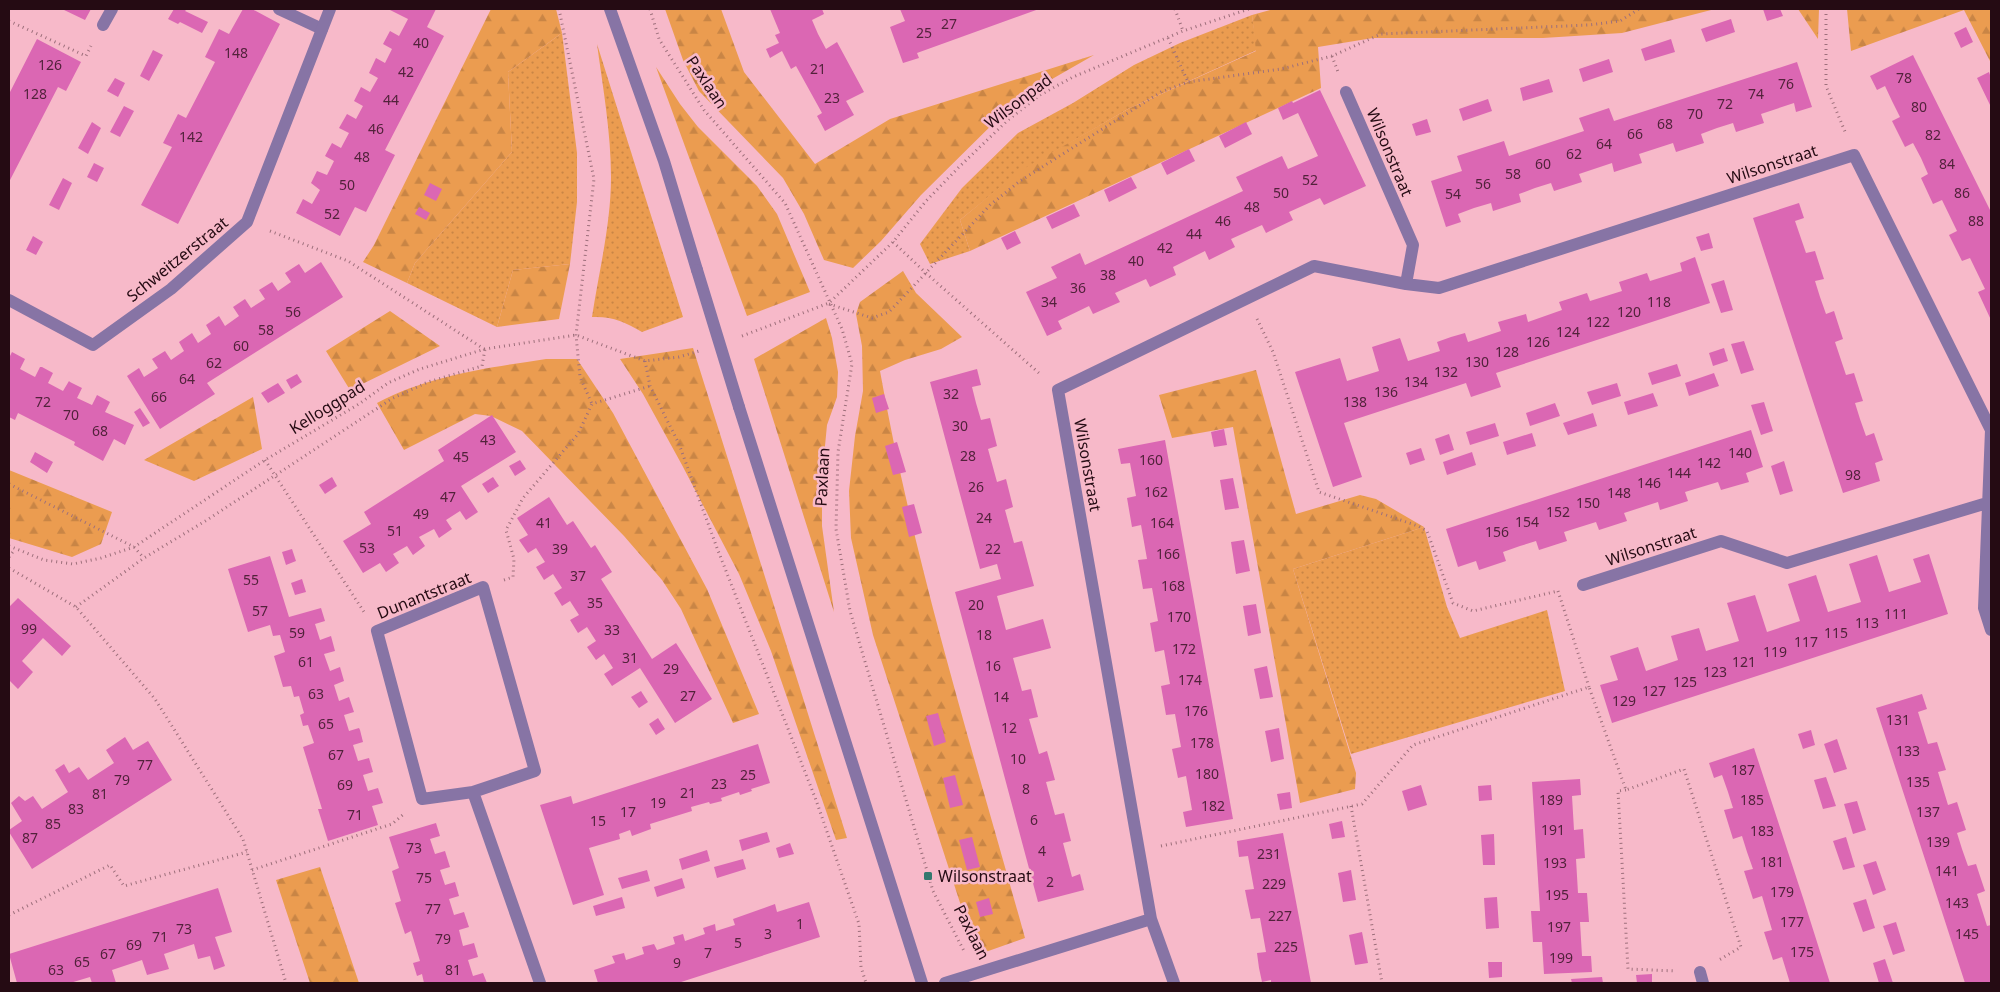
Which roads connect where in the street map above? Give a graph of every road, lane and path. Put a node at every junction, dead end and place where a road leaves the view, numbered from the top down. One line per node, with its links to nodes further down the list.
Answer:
1 (112, 9): 12 (street)
2 (279, 9): 13 (street)
3 (330, 9): 13 (street, Schweitzerstraat)
4 (560, 9): 26 (path)
5 (610, 9): 66 (street, bridge)
6 (650, 9): 25 (path, Paxlaan)
7 (1175, 9): 14 (path)
8 (1249, 9): 14 (path, Wilsonpad)
9 (1640, 9): 16 (path)
10 (1826, 9): 18 (path)
11 (9, 21): 12 (path)
12 (102, 26)
13 (322, 29): 19 (street, Schweitzerstraat)
14 (1183, 31): 15 (path, Wilsonpad)
15 (1168, 38): 16 (path); 20 (path, Wilsonpad)
16 (1188, 82): 21 (path)
17 (1346, 92): 22 (street, Wilsonstraat)
18 (1854, 155): 22 (street, Wilsonstraat); 34 (street)
19 (247, 222): 24 (street, Schweitzerstraat); 29 (path)
20 (893, 242): 21 (path); 25 (path, Wilsonpad)
21 (927, 274): 25 (path); 32 (path)
22 (1406, 284): 23 (street, Wilsonstraat)
23 (1246, 298): 32 (street, Wilsonstraat); 47 (path)
24 (9, 300)
25 (829, 303): 27 (path, Wilsonpad); 61 (path, Paxlaan)
26 (576, 335): 29 (path, Kelloggpad); 30 (path, Kelloggpad); 33 (path)
27 (736, 339)
28 (707, 348): 30 (path, Kelloggpad)
29 (485, 349): 35 (path, Kelloggpad); 36 (path)
30 (645, 361): 31 (path)
31 (650, 386): 33 (path); 65 (path)
32 (1058, 390): 56 (street, Wilsonstraat)
33 (592, 404): 46 (path)
34 (1991, 430): 38 (street)
35 (265, 460): 36 (path); 40 (path, Kelloggpad)
36 (275, 476): 43 (path); 50 (path)
37 (9, 484): 40 (path)
38 (1987, 503): 45 (street, Wilsonstraat); 49 (street)
39 (9, 546): 41 (path, Kelloggpad)
40 (134, 547): 41 (path, Kelloggpad); 43 (path)
41 (16, 549): 42 (path)
42 (9, 556)
43 (144, 558): 48 (path)
44 (9, 568): 48 (path)
45 (1583, 585): 47 (path)
46 (483, 588): 50 (street, Dunantstraat); 53 (street, Dunantstraat)
47 (1558, 591): 51 (path)
48 (76, 607): 57 (path)
49 (1991, 630)
50 (377, 631): 54 (street, Dunantstraat)
51 (1589, 687): 52 (path); 55 (path)
52 (1626, 790): 62 (path); 62 (path)
53 (473, 792): 54 (street, Dunantstraat); 64 (street)
54 (422, 799): 58 (path)
55 (1351, 806): 56 (path); 69 (path)
56 (1140, 850): 60 (street, Wilsonstraat)
57 (247, 852): 58 (path); 59 (path)
58 (252, 870): 63 (path)
59 (9, 915)
60 (1151, 919): 61 (street); 68 (street, Wilsonstraat)
61 (975, 974): 67 (street)
62 (1701, 978)
63 (286, 983)
64 (540, 983)
65 (866, 983)
66 (922, 983)
67 (945, 983)
68 (1174, 983)
69 (1382, 983)

